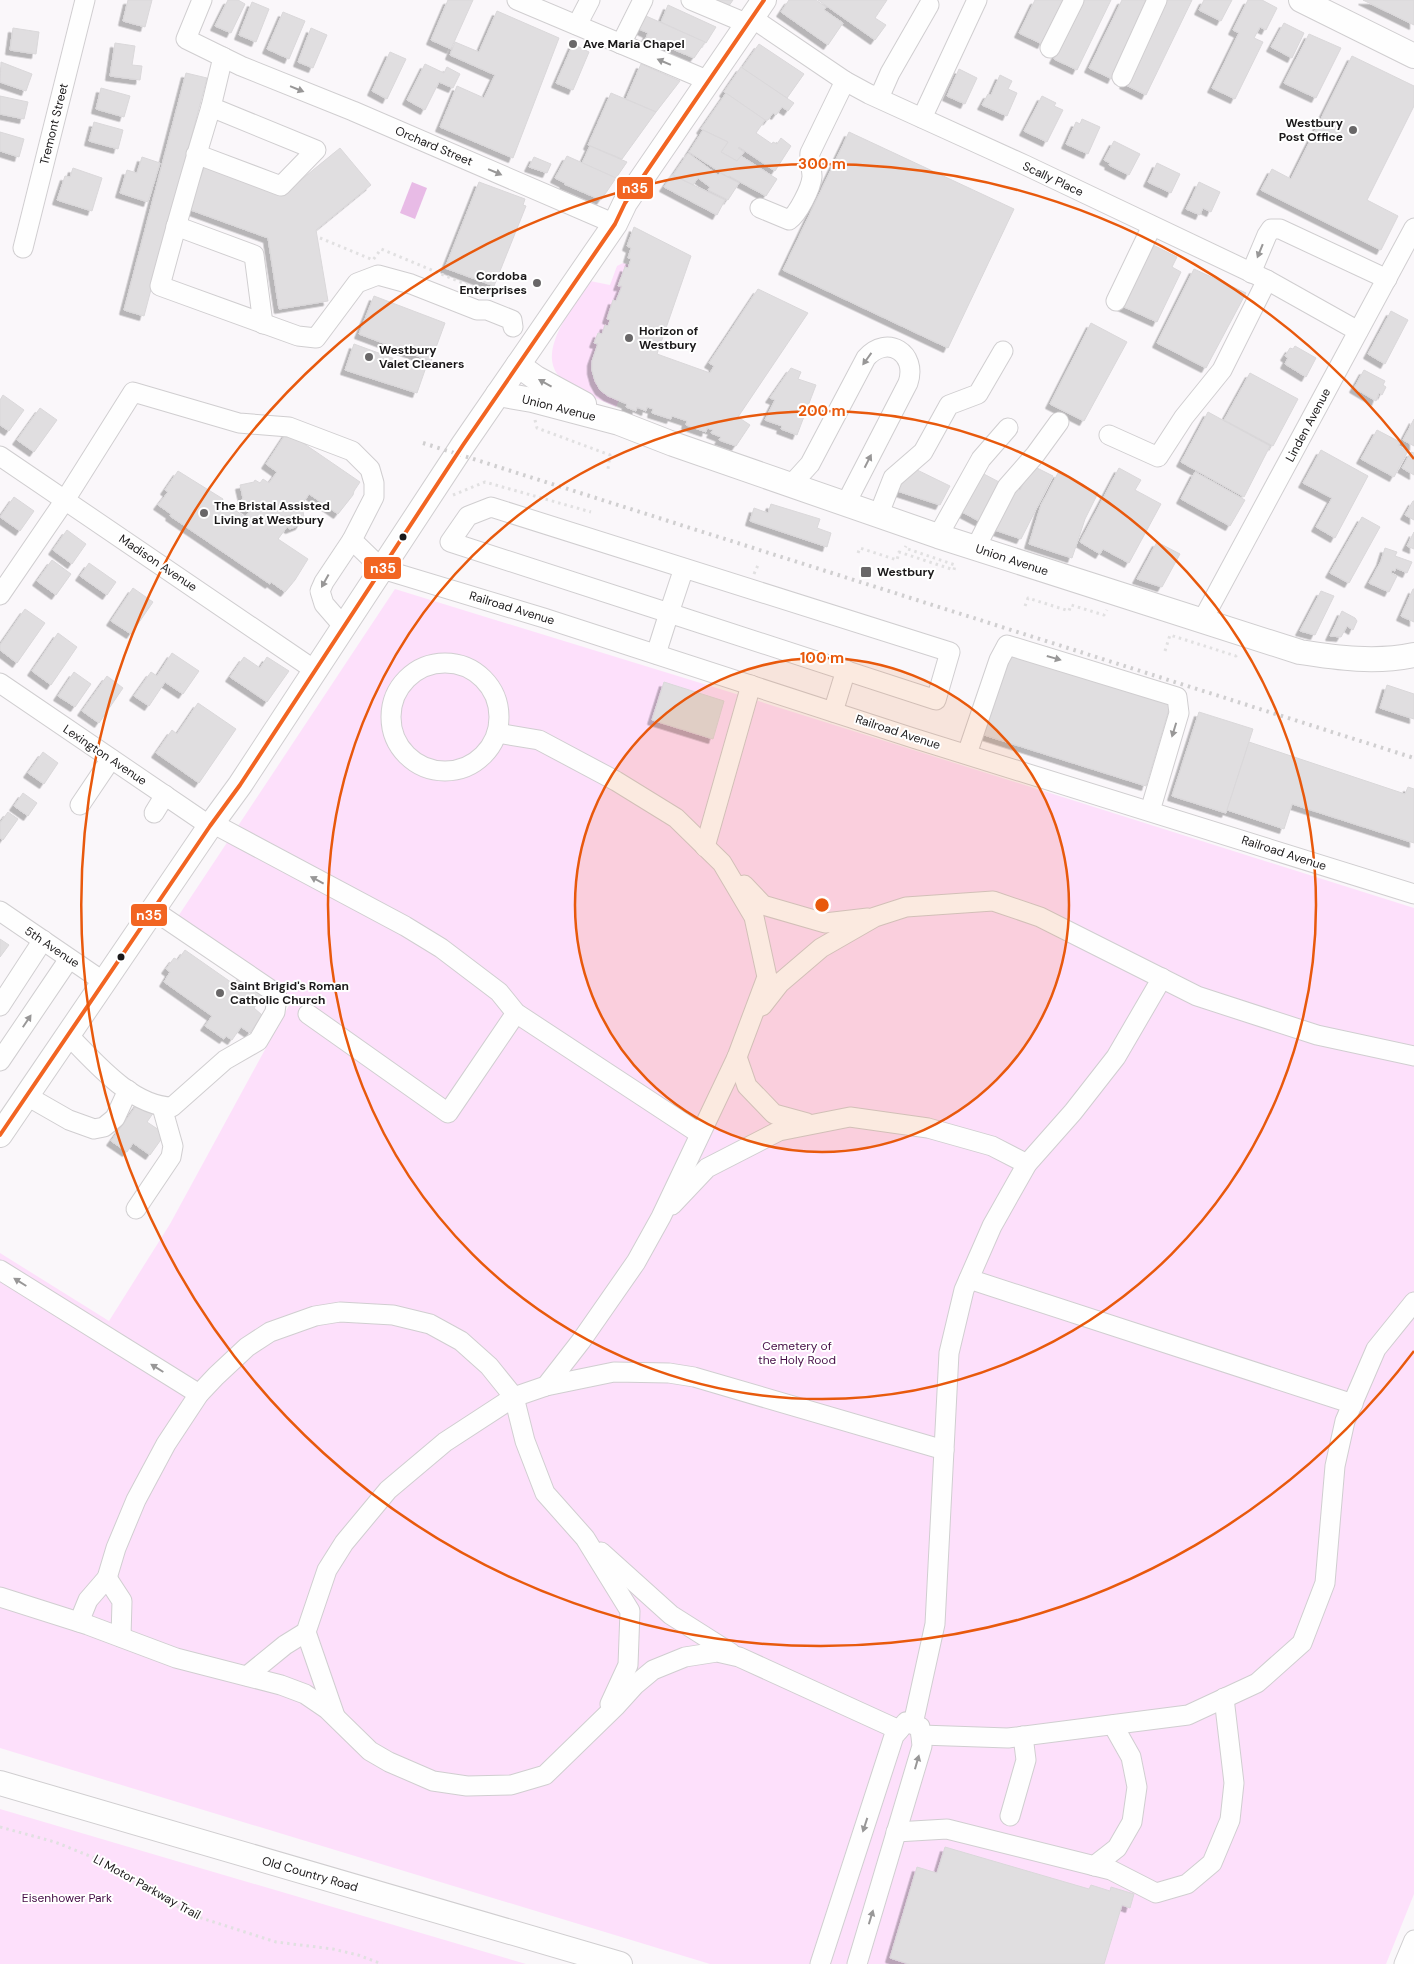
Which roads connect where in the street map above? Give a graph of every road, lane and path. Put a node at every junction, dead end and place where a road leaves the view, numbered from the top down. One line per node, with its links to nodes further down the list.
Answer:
1 (85, 0): 30 (street, Tremont Street)
2 (202, 0): 17 (street, Orchard Street)
3 (517, 0): 13 (street)
4 (590, 0): 13 (street)
5 (642, 0): 14 (street)
6 (691, 0): 12 (street, Scally Place)
7 (977, 0): 23 (street)
8 (1074, 0): 15 (street)
9 (1158, 0): 18 (street)
10 (1301, 0): 16 (main road)
11 (929, 5): 21 (street)
12 (755, 14): 19 (main road); 20 (street, Scally Place)
13 (577, 25): 14 (street)
14 (621, 44): 19 (street, one-way to 14)
15 (1050, 48)
16 (1414, 56)
17 (222, 57): 22 (street); 26 (street, Orchard Street, one-way to 26)
18 (1122, 77)
19 (709, 81): 26 (main road)
20 (845, 81): 21 (street, Scally Place); 25 (street)
21 (878, 98): 23 (street, Scally Place)
22 (211, 107): 24 (street); 24 (street)
23 (922, 118): 28 (street, Scally Place)
24 (196, 154): 27 (street)
25 (760, 208)
26 (615, 224): 36 (main road)
27 (176, 226): 34 (street); 34 (street)
28 (1152, 226): 31 (street, Scally Place); 33 (street)
29 (1414, 228): 32 (street, Linden Avenue)
30 (23, 248)
31 (1259, 277): 32 (street, one-way to 31); 35 (street, Scally Place); 44 (street)
32 (1387, 279): 35 (street, Linden Avenue)
33 (1116, 301)
34 (264, 324): 36 (street)
35 (1358, 331): 62 (street, Linden Avenue)
36 (537, 336): 38 (main road)
37 (1003, 351): 50 (street)
38 (518, 365): 39 (main road); 42 (main road, Union Avenue, one-way to 38)
39 (498, 394): 42 (main road, Union Avenue); 57 (main road)
40 (535, 417): 46 (path)
41 (1059, 422): 54 (street)
42 (618, 423): 47 (main road, Union Avenue)
43 (1008, 428): 51 (street)
44 (1109, 435)
45 (0, 456): 48 (street, Madison Avenue)
46 (608, 469)
47 (790, 486): 49 (main road, Union Avenue); 49 (street, one-way to 47)
48 (65, 500): 52 (street); 58 (street); 69 (street, Madison Avenue)
49 (845, 504): 50 (main road, Union Avenue)
50 (878, 516): 51 (main road, Union Avenue)
51 (938, 536): 54 (main road, Union Avenue)
52 (352, 540): 57 (street); 63 (street, one-way to 63)
53 (906, 544): 55 (path)
54 (975, 549): 62 (main road, Union Avenue)
55 (858, 553)
56 (684, 568): 61 (street); 61 (street); 68 (street)
57 (382, 569): 63 (main road); 66 (street, Railroad Avenue)
58 (0, 595)
59 (1025, 606): 60 (path)
60 (1099, 606)
61 (669, 612): 66 (street); 68 (street)
62 (1202, 621): 67 (main road, Union Avenue)
63 (344, 626): 69 (main road)
64 (1239, 647): 65 (path)
65 (1165, 651)
66 (656, 654): 71 (street, Railroad Avenue)
67 (1414, 655)
68 (846, 670): 72 (street)
69 (316, 671): 80 (main road)
70 (0, 683): 75 (street, Lexington Avenue)
71 (752, 685): 72 (street, Railroad Avenue); 81 (street)
72 (833, 712): 74 (street, Railroad Avenue)
73 (497, 733): 73 (street); 81 (street)
74 (968, 754): 78 (street, Railroad Avenue); 78 (street, one-way to 78)
75 (111, 759): 76 (street, Lexington Avenue); 77 (street)
76 (165, 796): 79 (street); 80 (street, Lexington Avenue)
77 (80, 805)
78 (1150, 811): 83 (street, Railroad Avenue)
79 (154, 813)
80 (211, 824): 84 (main road); 92 (street, Lexington Avenue, one-way to 80)
81 (706, 847): 82 (street)
82 (722, 863): 86 (street); 94 (street)
83 (1414, 894)
84 (153, 910): 90 (main road); 101 (street)
85 (0, 911): 87 (street, 5th Avenue)
86 (875, 917): 89 (street); 94 (street)
87 (43, 940): 88 (street, 5th Avenue); 91 (street)
88 (69, 959): 90 (street, 5th Avenue); 98 (street, one-way to 88)
89 (1162, 978): 96 (street); 105 (street)
90 (104, 982): 95 (main road)
91 (0, 1006)
92 (516, 1013): 93 (street); 103 (street, Lexington Avenue)
93 (308, 1014)
94 (749, 1023): 97 (street)
95 (68, 1035): 99 (street); 100 (main road)
96 (1414, 1056)
97 (737, 1058): 102 (street); 103 (street)
98 (0, 1061)
99 (128, 1090): 100 (street); 101 (street)
100 (27, 1096): 104 (main road)
101 (162, 1107): 106 (street)
102 (813, 1125): 105 (street); 107 (street)
103 (700, 1134): 107 (street)
104 (0, 1135)
105 (1027, 1164): 109 (street)
106 (136, 1209)
107 (661, 1217): 111 (street)
108 (0, 1270): 112 (street, one-way to 108)
109 (969, 1279): 114 (street); 115 (street)
110 (1414, 1302): 114 (street)
111 (546, 1386): 113 (street); 115 (street)
112 (199, 1394): 113 (street); 117 (street)
113 (514, 1397): 116 (street); 120 (street)
114 (1353, 1404): 124 (street)
115 (944, 1450): 128 (street)
116 (585, 1538): 122 (street); 126 (street)
117 (107, 1578): 119 (street); 121 (street)
118 (0, 1597): 119 (street)
119 (79, 1622): 121 (street)
120 (306, 1632): 123 (street); 125 (street)
121 (121, 1637): 123 (street)
122 (739, 1657): 126 (street); 128 (street)
123 (247, 1676): 125 (street)
124 (1224, 1698): 127 (street); 135 (street)
125 (335, 1717): 126 (street)
126 (604, 1717)
127 (1113, 1725): 129 (street); 135 (street)
128 (911, 1730): 129 (street); 133 (street, one-way to 128); 134 (street, one-way to 134)
129 (1023, 1736): 131 (street)
130 (0, 1783): 138 (main road, Old Country Road)
131 (1010, 1816)
132 (0, 1827): 137 (path, LI Motor Parkway Trail)
133 (894, 1840): 134 (street); 135 (street); 140 (street, one-way to 133)
134 (855, 1857): 139 (street)
135 (1094, 1866)
136 (1414, 1940): 141 (street)
137 (382, 1964)
138 (620, 1964)
139 (820, 1964)
140 (857, 1964)
141 (1404, 1964)

